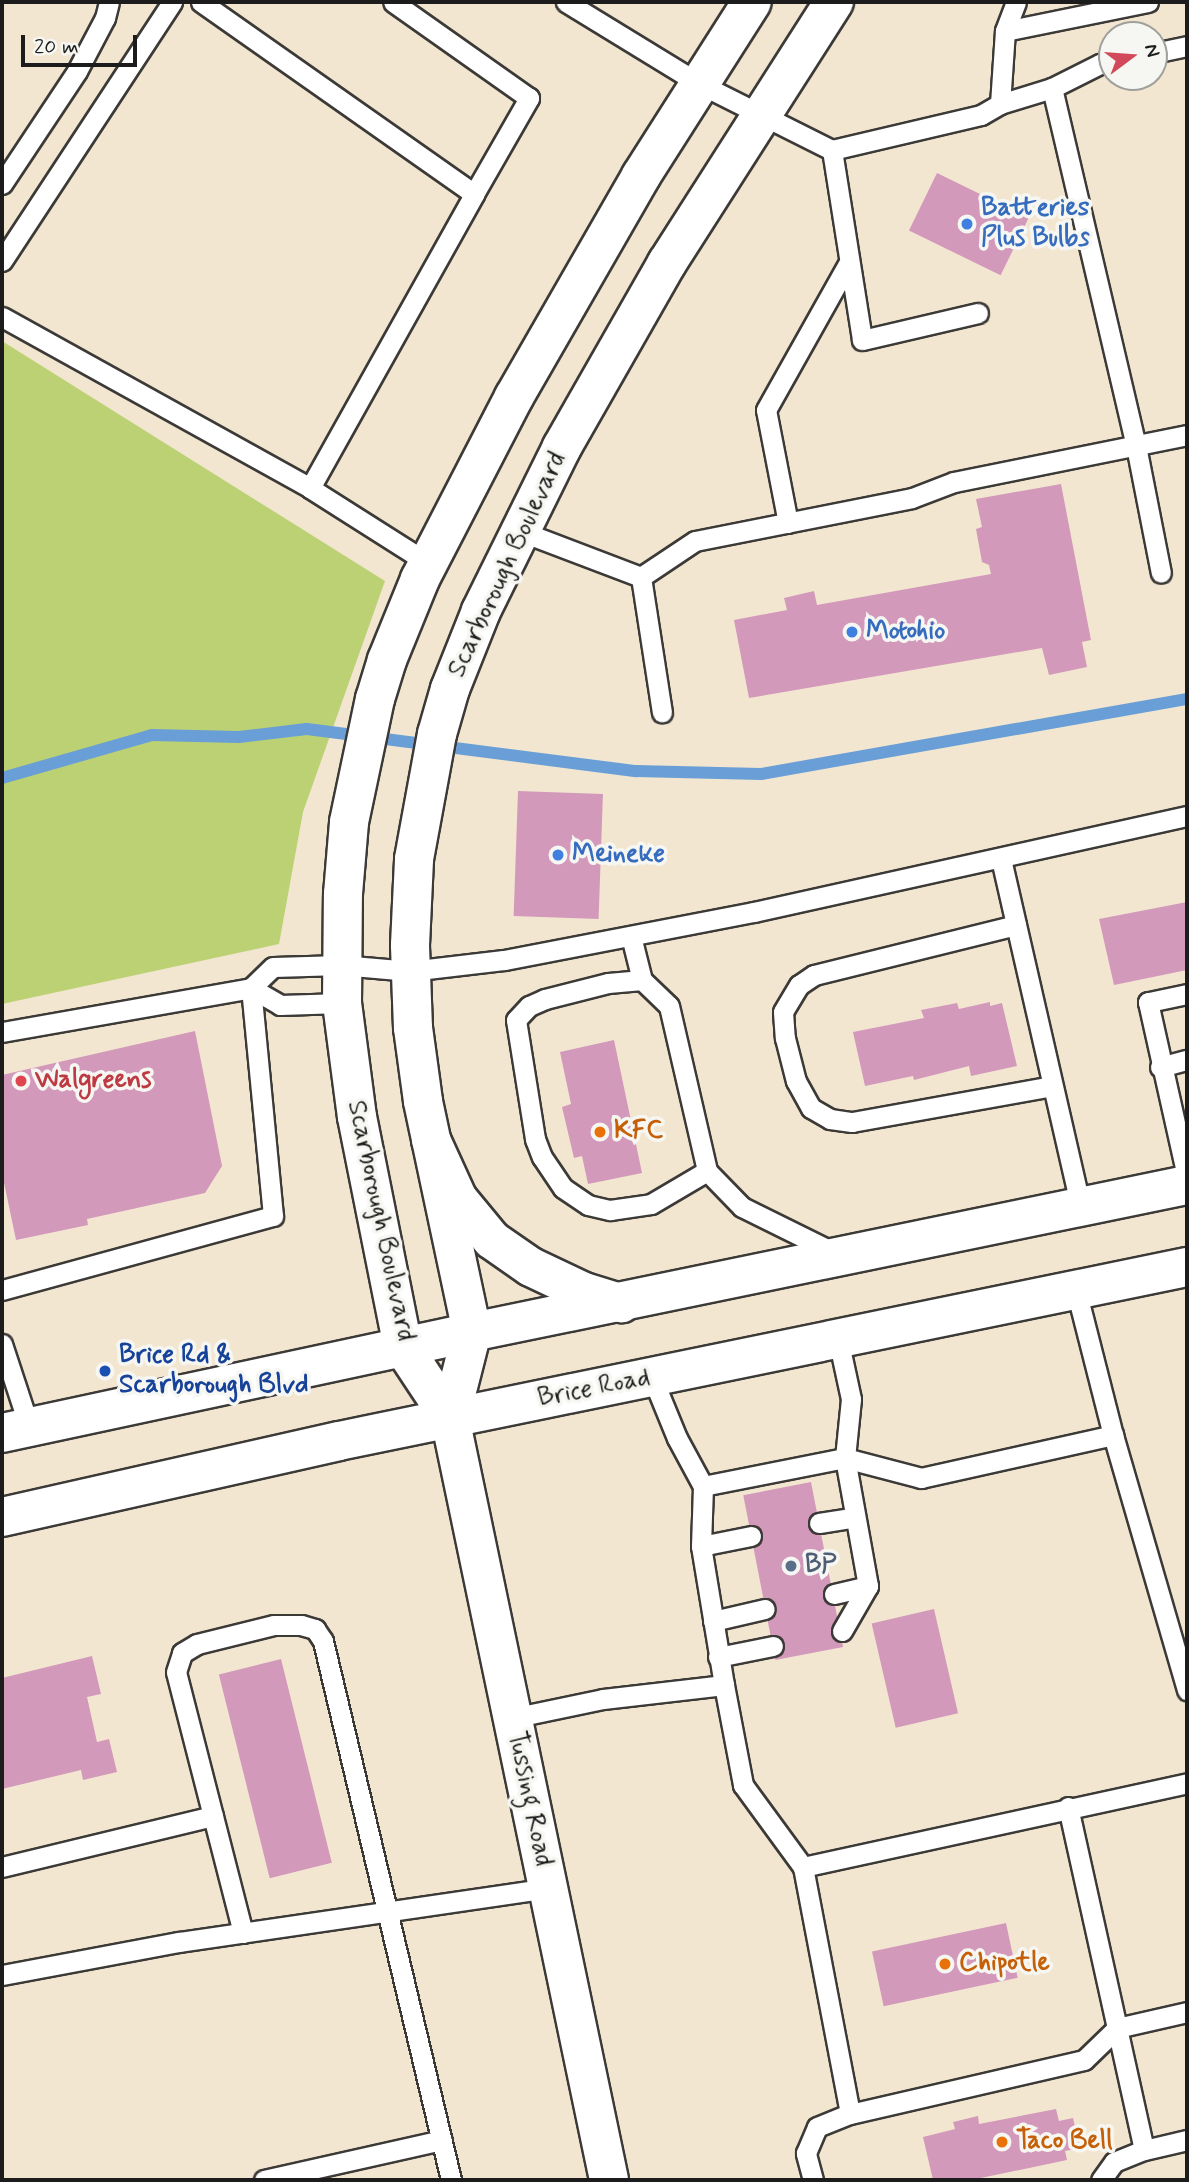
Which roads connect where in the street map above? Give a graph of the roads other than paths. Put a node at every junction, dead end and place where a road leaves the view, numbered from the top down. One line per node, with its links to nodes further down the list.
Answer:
1 (109, 2): 19 (lane)
2 (172, 2): 21 (lane)
3 (201, 2): 20 (lane)
4 (393, 2): 20 (lane)
5 (566, 2): 14 (lane)
6 (752, 2): 14 (main road, Scarborough Boulevard)
7 (834, 2): 17 (main road, Scarborough Boulevard)
8 (1016, 2): 10 (lane)
9 (1148, 2): 10 (lane)
10 (1005, 31): 16 (lane)
11 (1187, 46): 12 (lane)
12 (1168, 49)
13 (1098, 65): 15 (lane)
14 (698, 83): 17 (lane); 30 (main road, Scarborough Boulevard)
15 (1052, 89): 16 (lane); 26 (lane)
16 (1000, 104): 18 (lane)
17 (759, 116): 18 (lane); 29 (main road, Scarborough Boulevard)
18 (832, 149): 22 (lane)
19 (2, 184)
20 (474, 194): 27 (lane)
21 (2, 261)
22 (848, 264): 23 (lane); 28 (lane)
23 (978, 313)
24 (2, 317): 27 (lane)
25 (1187, 435): 26 (lane)
26 (1136, 446): 28 (lane); 31 (lane)
27 (310, 488): 30 (lane)
28 (788, 523): 32 (lane)
29 (520, 531): 32 (lane); 39 (main road, Scarborough Boulevard)
30 (428, 563): 38 (main road, Scarborough Boulevard)
31 (1161, 573)
32 (641, 577): 33 (lane)
33 (662, 712)
34 (1187, 816): 35 (lane)
35 (1001, 859): 36 (lane); 37 (lane)
36 (1016, 925): 47 (lane); 47 (lane)
37 (631, 936): 39 (lane); 40 (lane)
38 (341, 965): 39 (lane); 41 (lane); 43 (main road, Scarborough Boulevard)
39 (411, 971): 48 (main road, Scarborough Boulevard)
40 (642, 980): 49 (lane); 49 (lane)
41 (251, 988): 43 (lane); 44 (lane); 55 (lane)
42 (1187, 994): 46 (lane)
43 (342, 1003): 61 (main road, Scarborough Boulevard)
44 (2, 1032)
45 (1187, 1060): 46 (lane)
46 (1160, 1067): 50 (lane)
47 (1052, 1086): 52 (lane)
48 (431, 1140): 57 (main road); 58 (main road, Scarborough Boulevard)
49 (706, 1171): 53 (lane)
50 (1187, 1175)
51 (1187, 1185): 52 (main road)
52 (1081, 1207): 53 (main road)
53 (841, 1256): 57 (main road)
54 (1187, 1267): 56 (main road, Brice Road)
55 (2, 1290)
56 (1076, 1290): 59 (main road, Brice Road); 65 (lane)
57 (622, 1303): 58 (main road)
58 (472, 1332): 61 (main road); 63 (main road, Scarborough Boulevard)
59 (838, 1339): 62 (main road, Brice Road); 66 (lane)
60 (2, 1343): 64 (lane)
61 (404, 1347): 63 (main road, Scarborough Boulevard); 64 (main road)
62 (652, 1377): 63 (main road, Brice Road); 67 (lane)
63 (450, 1418): 68 (main road, Brice Road); 82 (main road, Tussing Road)
64 (16, 1429)
65 (1113, 1435): 66 (lane); 81 (lane)
66 (845, 1458): 67 (lane); 69 (lane)
67 (703, 1486): 72 (lane)
68 (2, 1517)
69 (855, 1517): 70 (lane); 73 (lane)
70 (820, 1523)
71 (751, 1536): 72 (lane)
72 (701, 1546): 76 (lane)
73 (868, 1586): 74 (lane); 77 (lane)
74 (834, 1594)
75 (765, 1609): 76 (lane)
76 (713, 1620): 79 (lane)
77 (842, 1631)
78 (772, 1646): 79 (lane)
79 (718, 1657): 80 (lane)
80 (724, 1685): 82 (lane); 87 (lane)
81 (1187, 1690)
82 (512, 1718): 88 (main road, Tussing Road)
83 (1187, 1783): 84 (lane)
84 (1068, 1807): 87 (lane); 93 (lane)
85 (213, 1816): 86 (lane); 89 (lane); 90 (lane)
86 (2, 1867)
87 (803, 1867): 94 (lane)
88 (547, 1888): 89 (lane); 100 (main road, Tussing Road)
89 (390, 1913): 90 (lane); 95 (lane)
90 (243, 1933): 91 (lane)
91 (2, 1975)
92 (1187, 2012): 93 (lane)
93 (1117, 2028): 94 (lane); 97 (lane)
94 (850, 2113): 101 (lane)
95 (442, 2140): 98 (lane); 99 (lane)
96 (1187, 2140): 97 (lane)
97 (1144, 2150): 102 (lane)
98 (264, 2180)
99 (451, 2180)
100 (609, 2180)
101 (813, 2180)
102 (1101, 2180)

